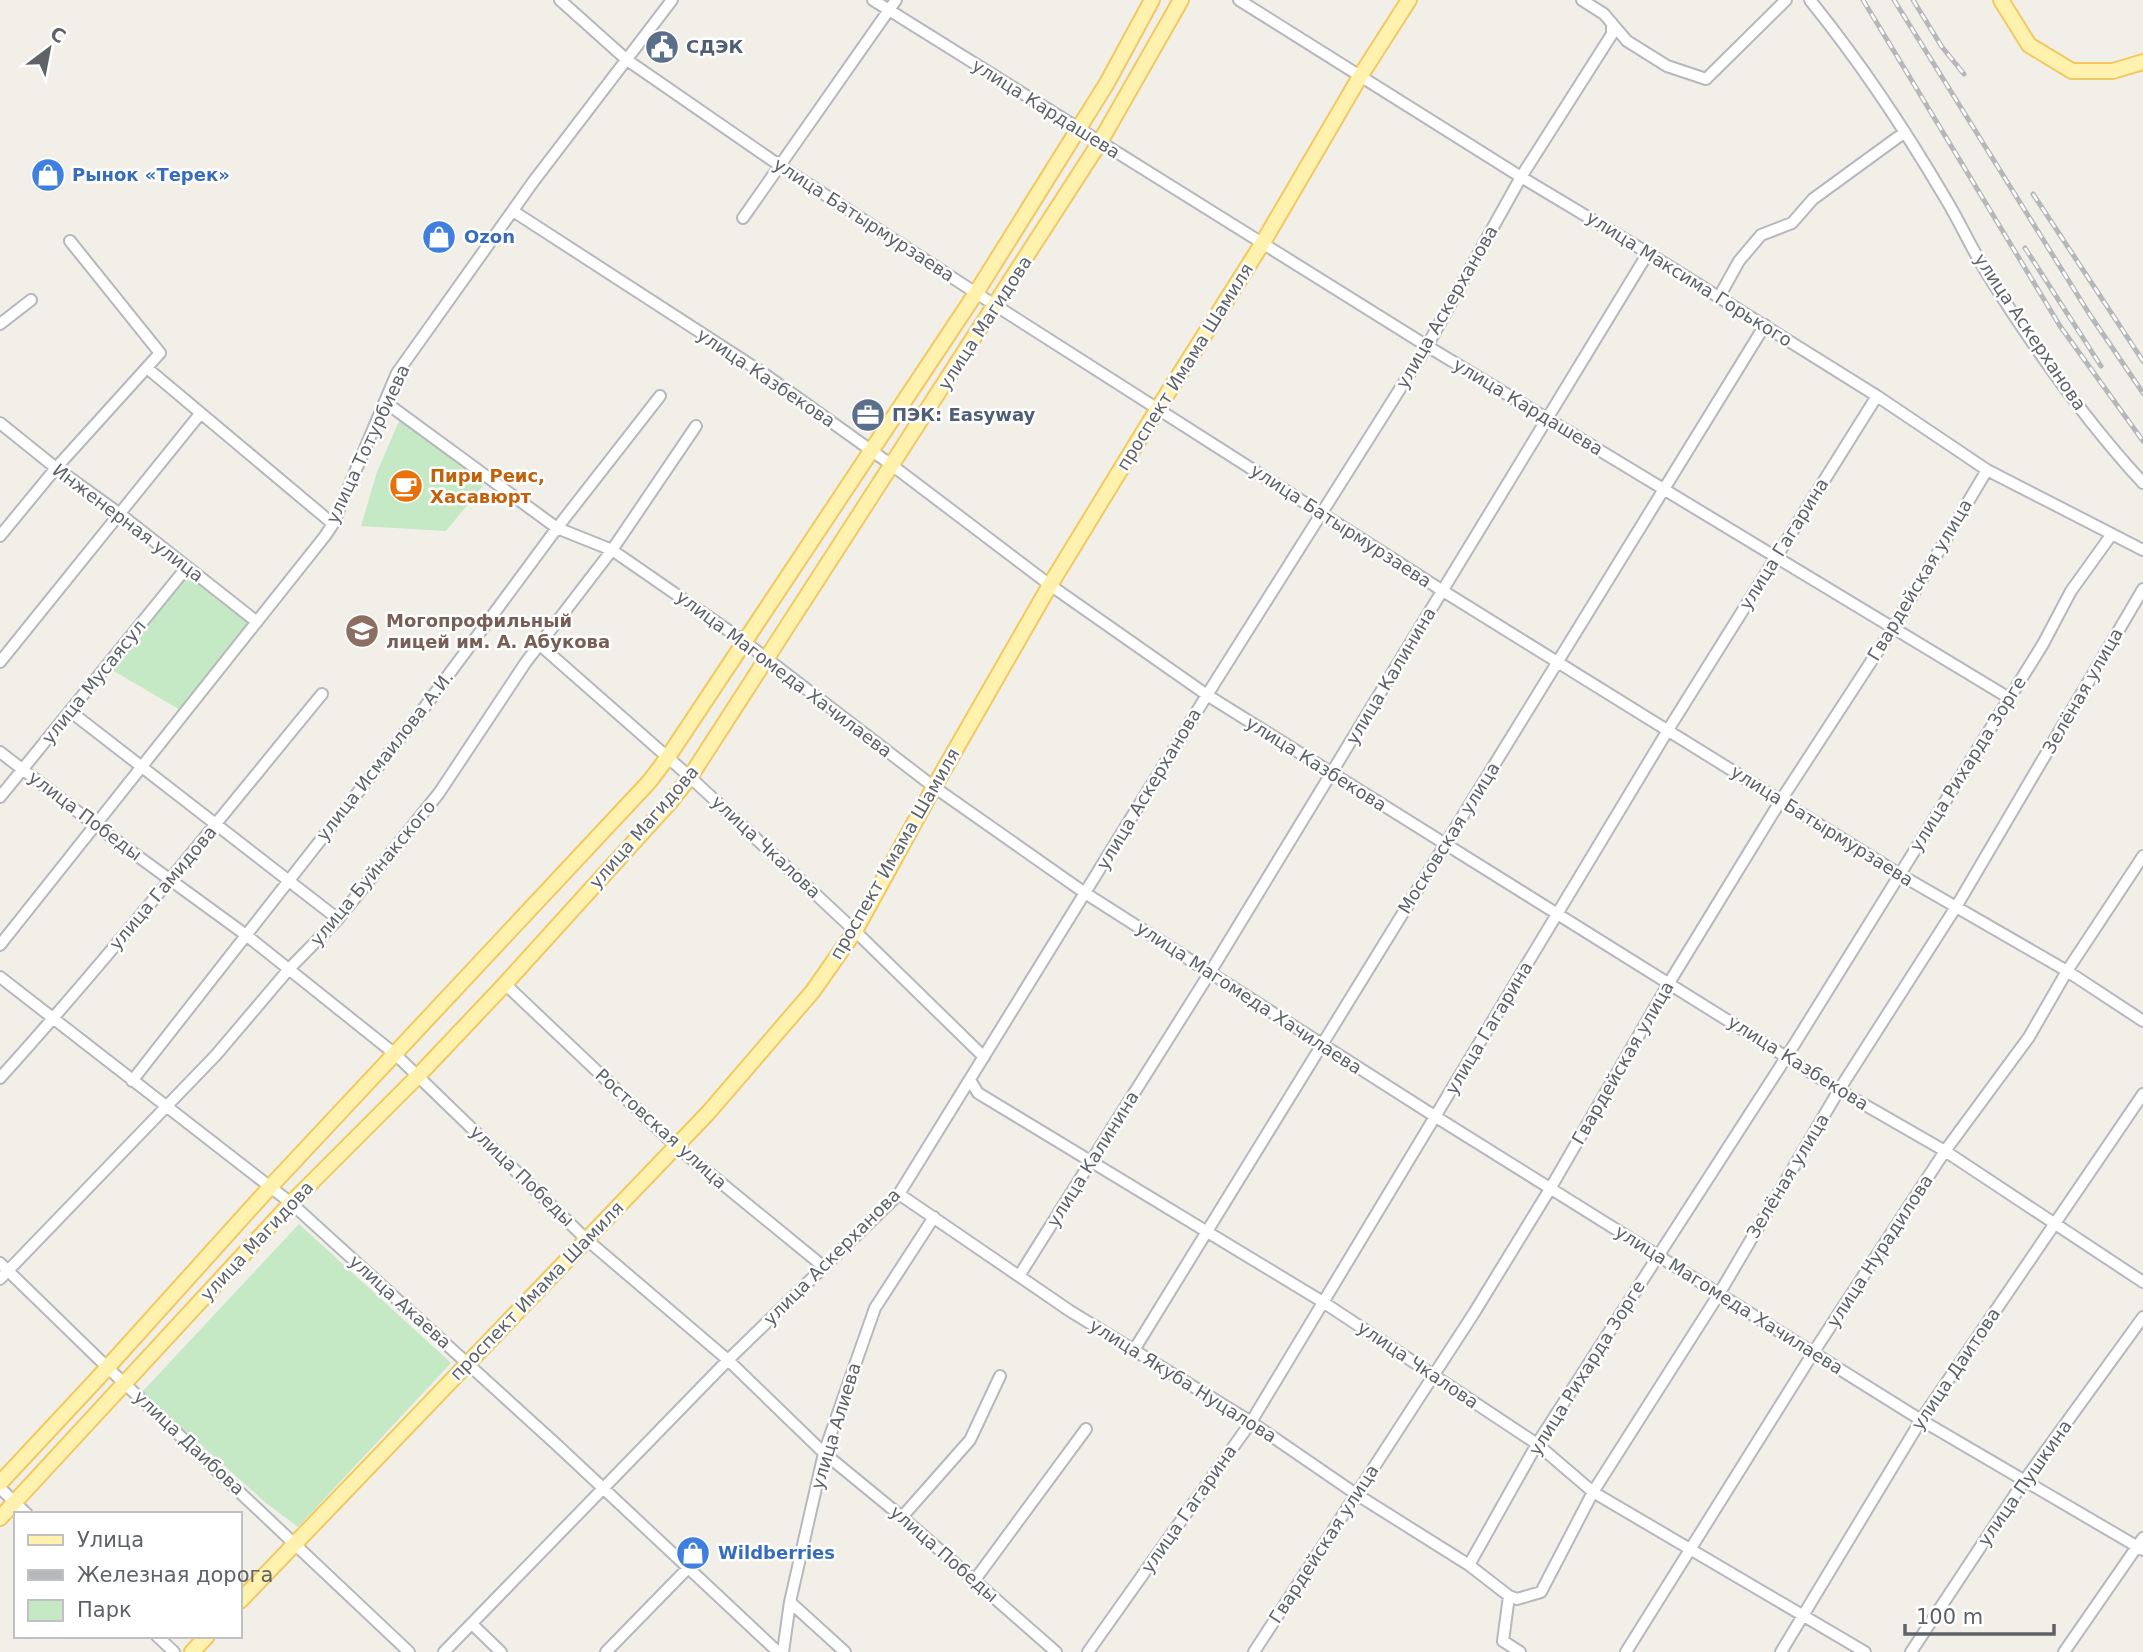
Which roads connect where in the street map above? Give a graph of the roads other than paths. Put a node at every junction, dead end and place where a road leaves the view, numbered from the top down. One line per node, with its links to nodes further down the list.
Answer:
1 (560, 0): 15 (street, улица Батырмурзаева)
2 (672, 0): 15 (street, улица Тотурбиева)
3 (873, 0): 13 (street, улица Кардашева)
4 (896, 0): 13 (street)
5 (1152, 0): 18 (main road, улица Магидова)
6 (1181, 0): 20 (main road, улица Магидова)
7 (1239, 0): 17 (street, улица Максима Горького)
8 (1409, 0): 17 (main road, проспект Имама Шамиля)
9 (1582, 0): 14 (street)
10 (1786, 0): 14 (street)
11 (1810, 0): 19 (street, улица Аскерханова)
12 (2001, 0): 16 (main road)
13 (889, 10): 18 (street, улица Кардашева); 21 (street)
14 (1612, 23): 22 (street, улица Аскерханова)
15 (627, 60): 21 (street, улица Батырмурзаева); 23 (street, улица Тотурбиева)
16 (2143, 62)
17 (1361, 75): 22 (street, улица Максима Горького); 26 (main road, проспект Имама Шамиля)
18 (1079, 129): 20 (street, улица Кардашева); 28 (main road, улица Магидова)
19 (1905, 132): 29 (street); 48 (street, улица Аскерханова)
20 (1100, 142): 26 (street, улица Кардашева); 31 (main road, улица Магидова)
21 (779, 165): 24 (street); 28 (street, улица Батырмурзаева)
22 (1521, 177): 27 (street, улица Максима Горького); 34 (street, улица Аскерханова)
23 (513, 211): 38 (street, улица Тотурбиева); 44 (street, улица Казбекова)
24 (743, 218)
25 (71, 241): 35 (street)
26 (1262, 244): 34 (street, улица Кардашева); 39 (main road, проспект Имама Шамиля)
27 (1648, 253): 29 (street, улица Максима Горького); 41 (street, улица Калинина)
28 (976, 293): 31 (street, улица Батырмурзаева); 44 (main road, улица Магидова)
29 (1719, 297): 33 (street, улица Максима Горького)
30 (31, 300): 32 (street)
31 (996, 306): 39 (street, улица Батырмурзаева); 45 (main road, улица Магидова)
32 (0, 324)
33 (1765, 325): 37 (street, улица Максима Горького); 49 (street, Московская улица)
34 (1427, 346): 41 (street, улица Кардашева); 50 (street, улица Аскерханова)
35 (147, 368): 40 (street); 46 (street)
36 (660, 396): 53 (street, улица Исмаилова А.И.)
37 (1877, 396): 47 (street, улица Максима Горького); 58 (street, улица Гагарина)
38 (385, 402): 52 (street, улица Тотурбиева); 53 (street, улица Магомеда Хачилаева)
39 (1157, 410): 50 (street, улица Батырмурзаева); 60 (main road, проспект Имама Шамиля)
40 (200, 414): 51 (street); 52 (street)
41 (1546, 418): 49 (street, улица Кардашева); 62 (street, улица Калинина)
42 (0, 423): 46 (street, Инженерная улица)
43 (696, 426): 57 (street, улица Буйнакского)
44 (872, 451): 45 (street, улица Казбекова); 65 (main road, улица Магидова)
45 (893, 467): 60 (street, улица Казбекова); 67 (main road, улица Магидова)
46 (56, 468): 51 (street, Инженерная улица); 55 (street)
47 (1987, 470): 54 (street, улица Максима Горького); 64 (street, Гвардейская улица)
48 (2143, 484)
49 (1664, 489): 58 (street, улица Кардашева); 69 (street, Московская улица)
50 (1321, 512): 62 (street, улица Батырмурзаева); 71 (street, улица Аскерханова)
51 (120, 514): 59 (street, Инженерная улица); 68 (street)
52 (333, 524): 63 (street, улица Тотурбиева)
53 (557, 528): 57 (street, улица Магомеда Хачилаева); 90 (street, улица Исмаилова А.И.)
54 (2112, 534): 56 (street, улица Максима Горького); 72 (street, улица Рихарда Зорге)
55 (0, 536)
56 (2143, 550)
57 (612, 551): 65 (street, улица Магомеда Хачилаева); 66 (street, улица Буйнакского)
58 (1776, 557): 64 (street, улица Кардашева); 74 (street, улица Гагарина)
59 (187, 566): 63 (street, Инженерная улица); 73 (street, улица Мусаясул)
60 (1050, 585): 71 (street, улица Казбекова); 81 (main road, проспект Имама Шамиля)
61 (2143, 589): 92 (street, Зелёная улица)
62 (1443, 591): 69 (street, улица Батырмурзаева); 79 (street, улица Калинина)
63 (257, 622): 77 (street, улица Тотурбиева)
64 (1893, 628): 72 (street, улица Кардашева); 83 (street, Гвардейская улица)
65 (745, 642): 67 (street, улица Магомеда Хачилаева); 76 (main road, улица Магидова)
66 (540, 645): 76 (street, улица Чкалова); 94 (street, улица Буйнакского)
67 (768, 659): 80 (main road, улица Магидова); 81 (street, улица Магомеда Хачилаева)
68 (0, 662)
69 (1558, 662): 74 (street, улица Батырмурзаева); 86 (street, Московская улица)
70 (322, 694): 85 (street, улица Гамидова)
71 (1207, 695): 79 (street, улица Казбекова); 91 (street, улица Аскерханова)
72 (2009, 698): 88 (street, улица Рихарда Зорге)
73 (71, 712): 77 (street); 78 (street, улица Мусаясул)
74 (1668, 730): 83 (street, улица Батырмурзаева); 93 (street, улица Гагарина)
75 (0, 752): 78 (street, улица Победы)
76 (668, 757): 80 (street, улица Чкалова); 107 (main road, улица Магидова)
77 (142, 767): 84 (street, улица Тотурбиева); 85 (street)
78 (23, 770): 82 (street, улица Мусаясул); 84 (street, улица Победы)
79 (1331, 774): 86 (street, улица Казбекова); 100 (street, улица Калинина)
80 (690, 777): 95 (street, улица Чкалова); 103 (main road, улица Магидова)
81 (933, 787): 91 (street, улица Магомеда Хачилаева); 95 (main road, проспект Имама Шамиля)
82 (0, 797)
83 (1781, 800): 88 (street, улица Батырмурзаева); 102 (street, Гвардейская улица)
84 (95, 825): 89 (street, улица Победы); 97 (street, улица Тотурбиева)
85 (216, 825): 89 (street, улица Гамидова); 90 (street)
86 (1444, 845): 93 (street, улица Казбекова); 106 (street, Московская улица)
87 (2143, 856): 99 (street, улица Нурадилова)
88 (1899, 874): 92 (street, улица Батырмурзаева); 108 (street, улица Рихарда Зорге)
89 (171, 879): 96 (street, улица Победы); 104 (street, улица Гамидова)
90 (288, 880): 94 (street); 96 (street, улица Исмаилова А.И.)
91 (1085, 893): 100 (street, улица Магомеда Хачилаева); 109 (street, улица Аскерханова)
92 (1956, 907): 99 (street, улица Батырмурзаева); 114 (street, Зелёная улица)
93 (1558, 914): 102 (street, улица Казбекова); 117 (street, улица Гагарина)
94 (338, 919): 98 (street, улица Буйнакского)
95 (855, 931): 109 (street, улица Чкалова); 118 (main road, проспект Имама Шамиля)
96 (246, 936): 98 (street, улица Победы); 113 (street, улица Исмаилова А.И.)
97 (0, 945)
98 (289, 969): 107 (street, улица Победы); 116 (street, улица Буйнакского)
99 (2067, 971): 105 (street, улица Батырмурзаева); 119 (street, улица Нурадилова)
100 (1209, 974): 106 (street, улица Магомеда Хачилаева); 120 (street, улица Калинина)
101 (0, 977): 104 (street, улица Акаева)
102 (1669, 983): 108 (street, улица Казбекова); 122 (street, Гвардейская улица)
103 (505, 984): 110 (main road, улица Магидова); 118 (street, Ростовская улица)
104 (53, 1019): 111 (street, улица Гамидова); 113 (street, улица Акаева)
105 (2143, 1021)
106 (1322, 1045): 117 (street, улица Магомеда Хачилаева); 127 (street, Московская улица)
107 (395, 1054): 110 (street, улица Победы); 121 (main road, улица Магидова)
108 (1787, 1056): 114 (street, улица Казбекова); 129 (street, улица Рихарда Зорге)
109 (984, 1057): 112 (street, улица Аскерханова)
110 (418, 1076): 124 (main road, улица Магидова); 128 (street, улица Победы)
111 (0, 1078)
112 (970, 1080): 120 (street, улица Чкалова); 123 (street, улица Аскерханова)
113 (132, 1081): 116 (street, улица Акаева)
114 (1839, 1090): 119 (street, улица Казбекова); 134 (street, Зелёная улица)
115 (2143, 1094): 126 (street, улица Даитова)
116 (166, 1107): 121 (street, улица Акаева); 131 (street, улица Буйнакского)
117 (1436, 1117): 122 (street, улица Магомеда Хачилаева); 135 (street, улица Гагарина)
118 (676, 1146): 128 (main road, проспект Имама Шамиля); 130 (street, Ростовская улица)
119 (1945, 1151): 126 (street, улица Казбекова); 138 (street, улица Нурадилова)
120 (1091, 1162): 127 (street, улица Чкалова); 132 (street, улица Калинина)
121 (271, 1186): 124 (street, улица Акаева); 141 (main road, улица Магидова)
122 (1550, 1189): 129 (street, улица Магомеда Хачилаева); 142 (street, Гвардейская улица)
123 (899, 1194): 125 (street, улица Якуба Нуцалова); 130 (street, улица Аскерханова)
124 (291, 1203): 140 (street, улица Акаева); 144 (main road, улица Магидова)
125 (934, 1217): 132 (street, улица Якуба Нуцалова); 149 (street, улица Алиева)
126 (2054, 1224): 133 (street, улица Казбекова); 145 (street, улица Даитова)
127 (1206, 1231): 135 (street, улица Чкалова); 137 (street, Московская улица)
128 (586, 1239): 139 (street, улица Победы); 140 (main road, проспект Имама Шамиля)
129 (1658, 1256): 134 (street, улица Магомеда Хачилаева); 148 (street, улица Рихарда Зорге)
130 (824, 1267): 139 (street, улица Аскерханова)
131 (3, 1271): 141 (street, улица Даибова)
132 (1019, 1276): 137 (street, улица Якуба Нуцалова)
133 (2143, 1282)
134 (1719, 1294): 138 (street, улица Магомеда Хачилаева); 153 (street, Зелёная улица)
135 (1323, 1302): 142 (street, улица Чкалова); 146 (street, улица Гагарина)
136 (2143, 1317): 150 (street, улица Пушкина)
137 (1134, 1350): 146 (street, улица Якуба Нуцалова)
138 (1813, 1353): 145 (street, улица Магомеда Хачилаева); 161 (street, улица Нурадилова)
139 (728, 1360): 149 (street, улица Победы); 152 (street, улица Аскерханова)
140 (468, 1364): 152 (street, улица Акаева); 159 (main road, проспект Имама Шамиля)
141 (107, 1367): 144 (street, улица Даибова); 151 (main road, улица Магидова)
142 (1433, 1376): 148 (street, улица Чкалова); 154 (street, Гвардейская улица)
143 (1000, 1377): 157 (street)
144 (125, 1383): 155 (main road, улица Магидова); 159 (street, улица Даибова)
145 (1921, 1420): 150 (street, улица Магомеда Хачилаева); 168 (street, улица Даитова)
146 (1251, 1422): 154 (street, улица Якуба Нуцалова); 181 (street, улица Гагарина)
147 (1086, 1429): 164 (street)
148 (1537, 1444): 153 (street, улица Чкалова); 162 (street, улица Рихарда Зорге)
149 (824, 1453): 157 (street, улица Победы); 167 (street, улица Алиева)
150 (2024, 1480): 160 (street, улица Магомеда Хачилаева); 187 (street, улица Пушкина)
151 (0, 1485): 155 (street)
152 (603, 1489): 163 (street, улица Акаева); 169 (street, улица Аскерханова)
153 (1593, 1492): 161 (street, улица Чкалова); 165 (street, Зелёная улица)
154 (1356, 1494): 162 (street, улица Якуба Нуцалова); 182 (street, Гвардейская улица)
155 (14, 1502): 156 (street); 158 (main road, улица Магидова)
156 (25, 1512)
157 (902, 1517): 164 (street, улица Победы)
158 (0, 1518)
159 (295, 1543): 166 (main road, проспект Имама Шамиля); 174 (street, улица Даибова)
160 (2141, 1545): 188 (street)
161 (1689, 1548): 168 (street, улица Чкалова); 184 (street, улица Нурадилова)
162 (1469, 1565): 165 (street, улица Якуба Нуцалова)
163 (688, 1568): 177 (street); 178 (street, улица Акаева)
164 (974, 1581): 180 (street, улица Победы)
165 (1509, 1596): 183 (street)
166 (242, 1599)
167 (790, 1602): 178 (street, улица Алиева); 179 (street)
168 (1804, 1616): 185 (street, улица Даитова); 186 (street, улица Чкалова)
169 (472, 1624): 175 (street, улица Аскерханова); 176 (street)
170 (159, 1638): 172 (street)
171 (204, 1638): 173 (main road)
172 (174, 1652)
173 (192, 1652)
174 (409, 1652)
175 (444, 1652)
176 (501, 1652)
177 (606, 1652)
178 (780, 1652)
179 (845, 1652)
180 (1056, 1652)
181 (1088, 1652)
182 (1254, 1652)
183 (1520, 1652)
184 (1626, 1652)
185 (1781, 1652)
186 (1865, 1652)
187 (1911, 1652)
188 (2064, 1652)

